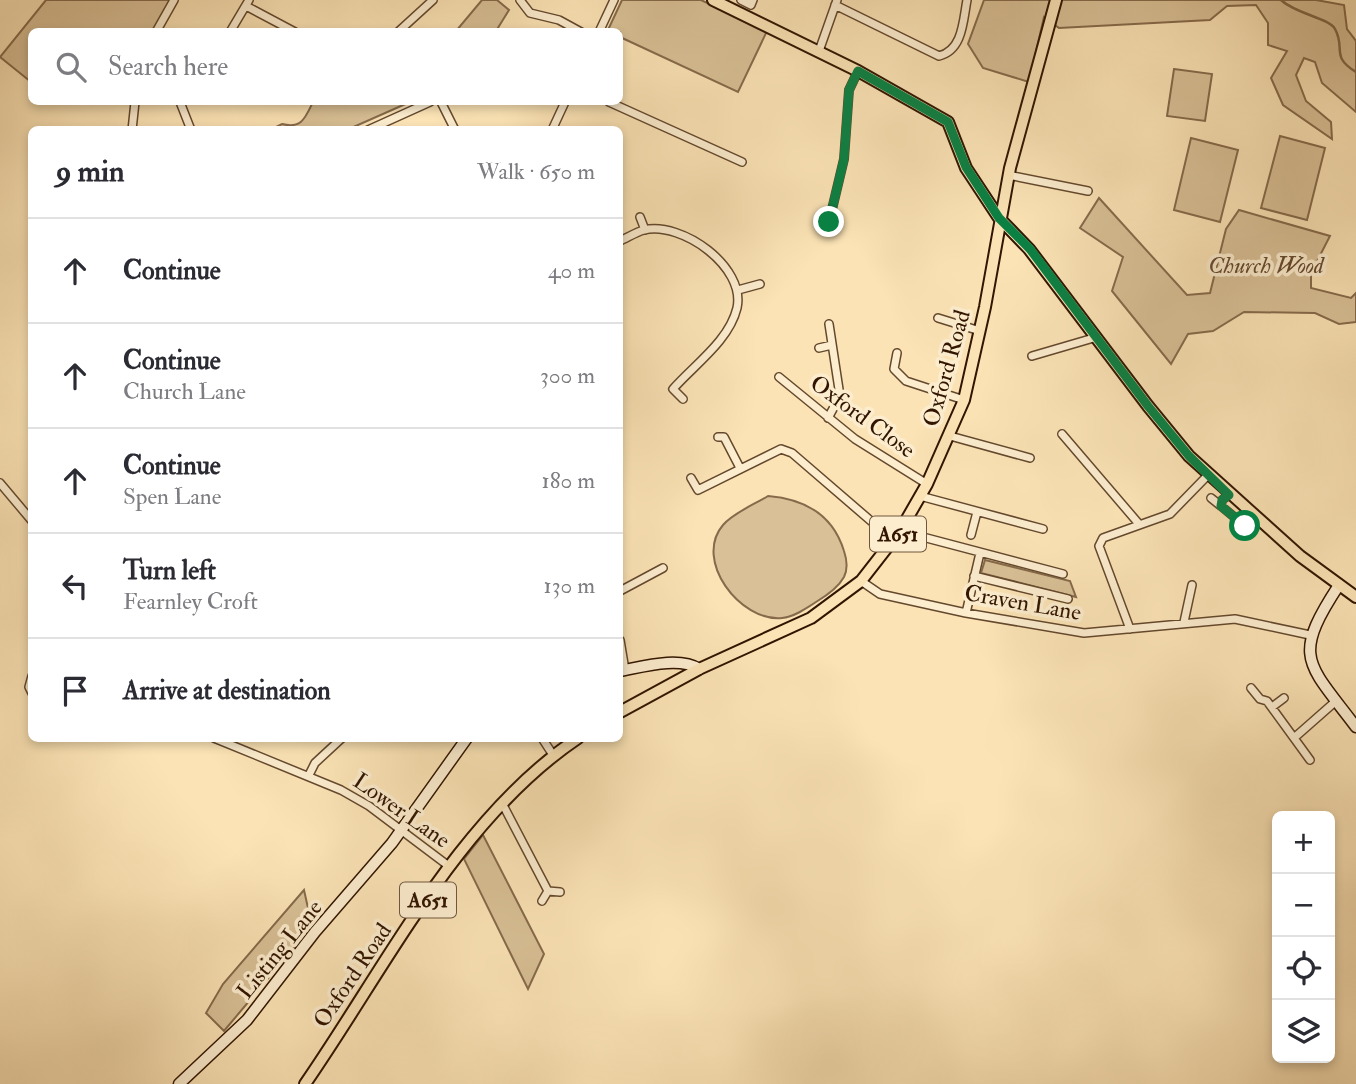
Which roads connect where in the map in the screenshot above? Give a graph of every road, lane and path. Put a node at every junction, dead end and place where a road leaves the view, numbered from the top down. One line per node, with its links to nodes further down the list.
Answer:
1 (174, 0): 12 (street)
2 (433, 0): 15 (street)
3 (520, 0): 16 (street)
4 (614, 0): 17 (street)
5 (713, 0): 18 (main road)
6 (741, 0): 7 (street)
7 (753, 0)
8 (967, 0): 10 (street)
9 (1056, 0): 32 (main road, Oxford Road / A651)
10 (836, 2): 18 (street)
11 (247, 3): 13 (street); 14 (street)
12 (158, 28)
13 (232, 28)
14 (288, 28)
15 (402, 28)
16 (574, 28)
17 (601, 28)
18 (819, 51): 19 (main road)
19 (858, 71): 35 (main road); 36 (street)
20 (135, 105): 26 (street)
21 (181, 105): 27 (street)
22 (423, 105): 28 (street)
23 (443, 105): 29 (street)
24 (564, 105): 30 (street)
25 (616, 105): 31 (street)
26 (132, 126)
27 (189, 126)
28 (377, 126)
29 (453, 126)
30 (553, 126)
31 (742, 162)
32 (1008, 176): 33 (street); 35 (main road, Oxford Road / A651)
33 (1088, 191)
34 (640, 217): 37 (street)
35 (999, 218): 43 (main road, Oxford Road / A651); 44 (main road)
36 (829, 222)
37 (645, 230): 38 (street); 40 (street)
38 (623, 240)
39 (760, 284): 40 (street)
40 (738, 290): 50 (street)
41 (938, 318): 43 (street)
42 (829, 324): 45 (street)
43 (980, 331): 51 (main road, Oxford Road / A651)
44 (1098, 337): 48 (street); 58 (main road)
45 (832, 345): 46 (street); 52 (street)
46 (819, 348)
47 (897, 353): 51 (street)
48 (1032, 356)
49 (779, 377): 52 (street, Oxford Close)
50 (683, 400)
51 (964, 400): 55 (main road, Oxford Road / A651)
52 (828, 418): 61 (street, Oxford Close)
53 (1062, 434): 69 (street)
54 (723, 435): 57 (street)
55 (950, 436): 56 (street); 61 (main road, Oxford Road / A651)
56 (1030, 458)
57 (740, 468): 59 (street); 73 (street)
58 (1208, 475): 62 (main road); 69 (street)
59 (691, 478)
60 (0, 483): 67 (street)
61 (927, 484): 63 (main road, Oxford Road / A651)
62 (1229, 495): 65 (street); 68 (main road)
63 (920, 496): 66 (street); 70 (main road, Oxford Road / A651)
64 (1211, 498): 65 (street)
65 (1221, 506): 68 (street)
66 (977, 512): 71 (street); 72 (street)
67 (28, 516)
68 (1257, 520): 80 (main road)
69 (1139, 524): 86 (street)
70 (900, 530): 73 (main road, Oxford Road / A651); 74 (street)
71 (1037, 530)
72 (971, 535)
73 (893, 540): 78 (main road, Oxford Road / A651)
74 (980, 552): 76 (street); 77 (street)
75 (663, 568): 81 (street)
76 (1063, 574)
77 (974, 576): 83 (street); 84 (street)
78 (861, 581): 84 (street, Craven Lane); 88 (main road, Oxford Road / A651)
79 (1192, 585): 85 (street)
80 (1339, 585): 82 (main road); 87 (street)
81 (623, 589)
82 (1356, 597)
83 (1068, 599)
84 (965, 613): 86 (street, Craven Lane)
85 (1184, 622): 86 (street, Craven Lane); 87 (street, Craven Lane)
86 (1130, 629)
87 (1310, 635): 92 (street)
88 (699, 669): 89 (street); 94 (main road, Oxford Road / A651)
89 (623, 670)
90 (1251, 688): 93 (street)
91 (1284, 698): 93 (street)
92 (1336, 701): 95 (street); 96 (street)
93 (1272, 707): 96 (street)
94 (623, 710)
95 (1356, 727)
96 (1294, 738): 103 (street)
97 (224, 742): 104 (street, Lower Lane)
98 (338, 742): 104 (street)
99 (464, 742): 106 (street, Listing Lane)
100 (545, 742): 102 (street)
101 (572, 742): 102 (main road, Oxford Road / A651)
102 (553, 755): 105 (main road, Oxford Road / A651)
103 (1310, 760)
104 (309, 775): 106 (street, Lower Lane)
105 (502, 803): 107 (main road, Oxford Road / A651); 108 (street)
106 (401, 832): 107 (street, Lower Lane); 111 (street, Listing Lane)
107 (450, 867): 112 (main road, Oxford Road / A651)
108 (548, 891): 109 (street); 110 (street)
109 (560, 891)
110 (541, 901)
111 (179, 1084)
112 (305, 1084)

